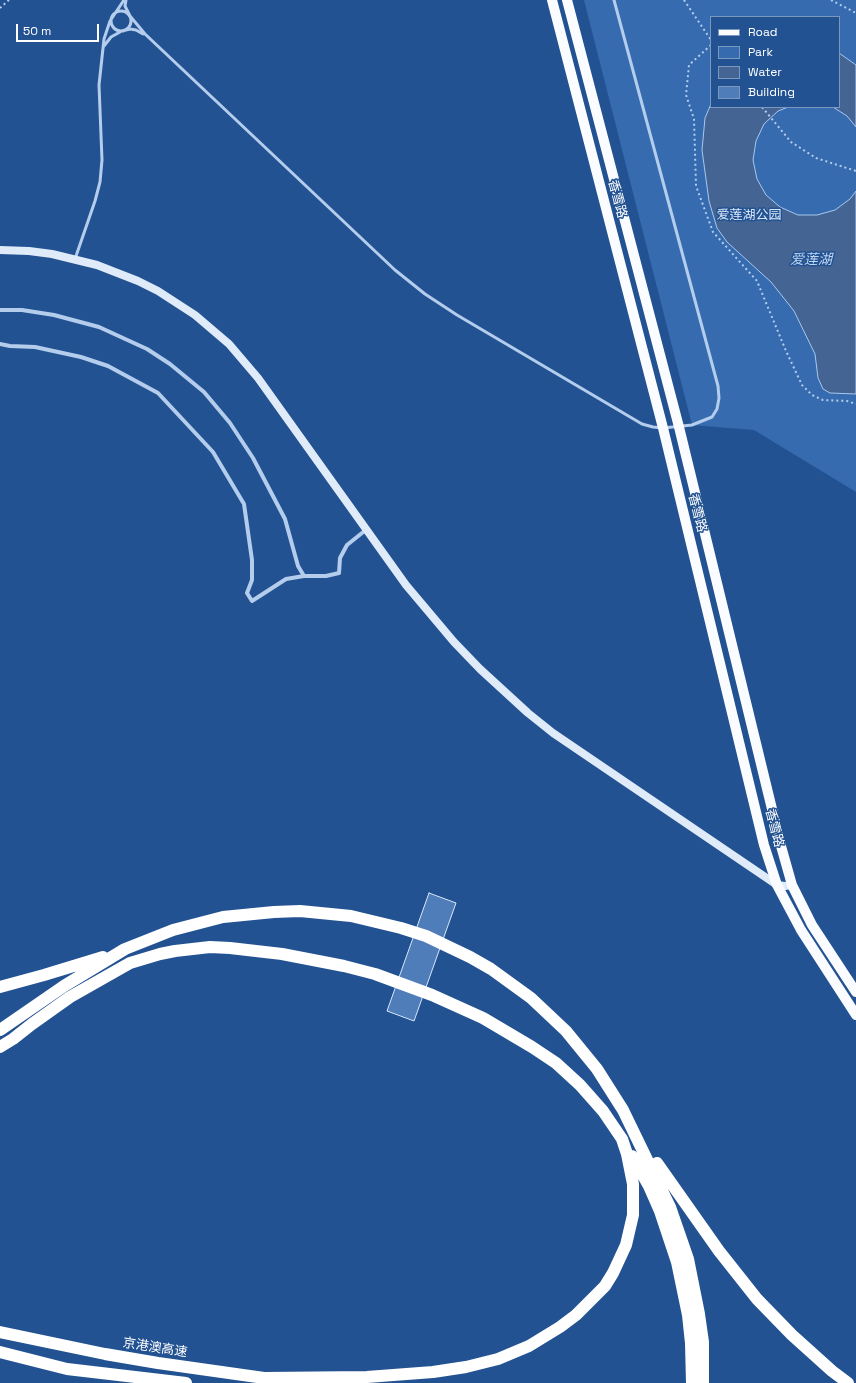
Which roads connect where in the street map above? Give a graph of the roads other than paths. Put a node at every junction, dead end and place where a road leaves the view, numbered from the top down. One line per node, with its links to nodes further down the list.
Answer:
1 (125, 0): 5 (lane); 6 (lane)
2 (552, 0): 15 (main road, 香雪路)
3 (568, 0): 14 (main road, 香雪路)
4 (614, 0): 14 (lane)
5 (113, 15): 6 (lane); 7 (lane); 9 (lane)
6 (130, 16): 7 (lane); 8 (lane)
7 (124, 30): 8 (lane); 9 (lane)
8 (145, 34): 15 (lane)
9 (103, 49): 11 (lane)
10 (0, 250): 11 (street)
11 (76, 259): 16 (street)
12 (0, 310): 17 (street)
13 (0, 344): 17 (street)
14 (679, 427): 15 (lane); 19 (main road, 香雪路)
15 (663, 428): 18 (main road, 香雪路)
16 (367, 529): 17 (street); 18 (street)
17 (304, 576)
18 (777, 885): 19 (street); 23 (main road, 香雪路)
19 (792, 885): 22 (main road, 香雪路)
20 (125, 949): 21 (highway); 24 (highway); 28 (highway)
21 (0, 987)
22 (856, 992)
23 (856, 1015)
24 (0, 1030)
25 (13, 1039): 26 (highway); 27 (highway); 29 (highway)
26 (0, 1047)
27 (0, 1052)
28 (634, 1132): 38 (highway); 39 (highway)
29 (622, 1139): 33 (highway); 37 (highway)
30 (0, 1332): 33 (highway, 京港澳高速)
31 (0, 1352): 32 (highway)
32 (68, 1369): 34 (highway); 35 (highway)
33 (264, 1378): 36 (highway, 京港澳高速)
34 (112, 1383)
35 (186, 1383)
36 (308, 1383)
37 (692, 1383)
38 (703, 1383)
39 (848, 1383)

